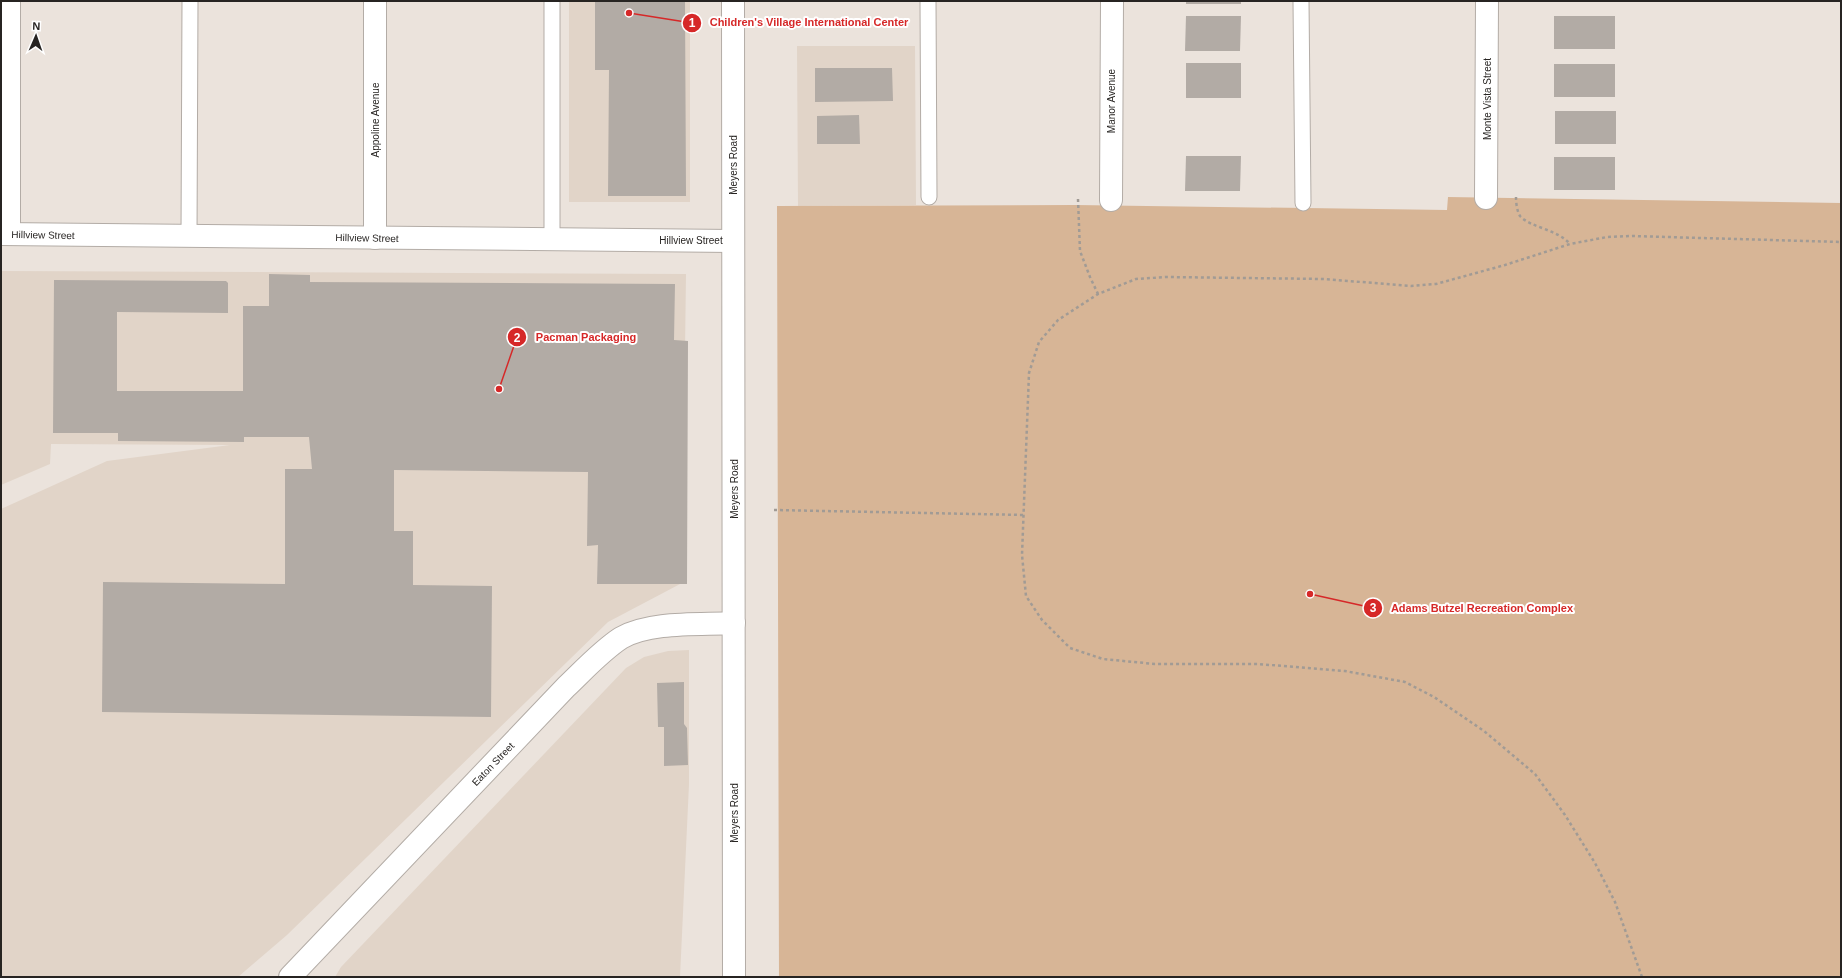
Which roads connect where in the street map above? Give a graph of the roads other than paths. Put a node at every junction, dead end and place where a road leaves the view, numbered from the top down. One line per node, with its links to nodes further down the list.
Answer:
1 (9, 1): 14 (street)
2 (190, 1): 15 (lane)
3 (375, 1): 16 (street, Appoline Avenue)
4 (552, 1): 17 (lane)
5 (733, 1): 18 (street, Meyers Road)
6 (928, 1): 10 (lane)
7 (1112, 1): 12 (street, Manor Avenue)
8 (1301, 1): 13 (lane)
9 (1487, 1): 11 (street, Monte Vista Street)
10 (929, 197)
11 (1486, 198)
12 (1111, 200)
13 (1303, 203)
14 (5, 234): 15 (street, Hillview Street)
15 (189, 236): 16 (street, Hillview Street)
16 (375, 238): 17 (street, Hillview Street)
17 (552, 239): 18 (street, Hillview Street)
18 (734, 241): 19 (street, Meyers Road)
19 (734, 623): 20 (street, Eaton Street); 21 (street, Meyers Road)
20 (290, 977)
21 (734, 977)

